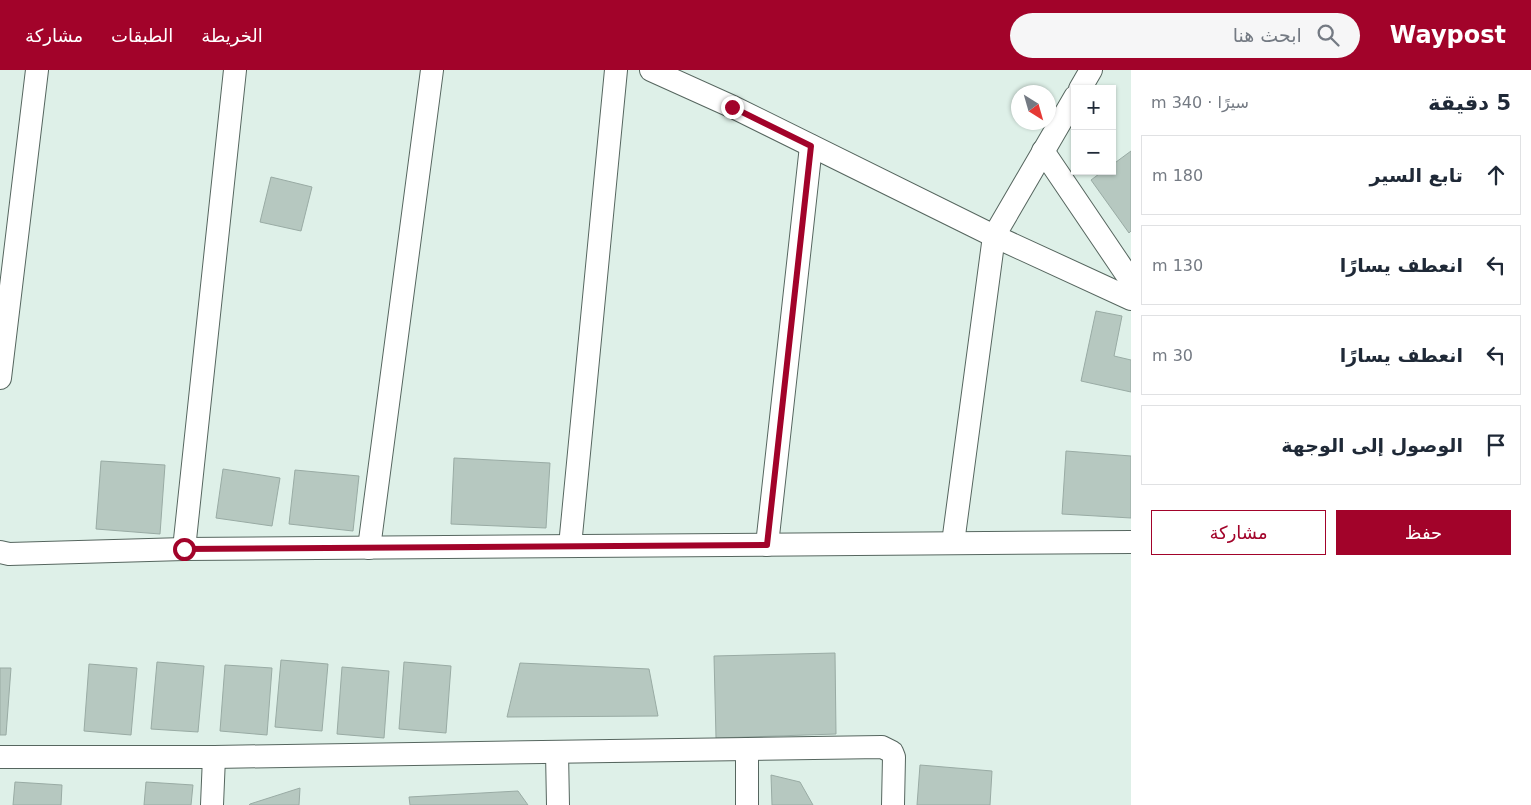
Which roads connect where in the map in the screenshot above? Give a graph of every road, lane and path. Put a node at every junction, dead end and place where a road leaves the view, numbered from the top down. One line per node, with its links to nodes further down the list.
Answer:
1 (37, 70): 14 (street)
2 (235, 70): 20 (street)
3 (432, 70): 19 (street)
4 (616, 70): 18 (street)
5 (651, 70): 9 (street)
6 (1091, 70): 7 (street)
7 (1082, 85)
8 (1071, 105): 10 (street)
9 (811, 146): 11 (street); 17 (street)
10 (1044, 151): 11 (street); 12 (street)
11 (994, 236): 13 (street); 16 (street)
12 (1131, 281)
13 (1131, 299)
14 (0, 378)
15 (1131, 542): 16 (street)
16 (953, 543): 17 (street)
17 (767, 545): 18 (street)
18 (570, 546): 19 (street)
19 (369, 548): 20 (street)
20 (184, 549): 21 (street)
21 (0, 552)
22 (747, 749): 23 (street); 28 (street); 29 (street)
23 (557, 752): 24 (street); 27 (street)
24 (214, 756): 25 (street); 26 (street)
25 (0, 757)
26 (212, 805)
27 (558, 805)
28 (747, 805)
29 (893, 805)

